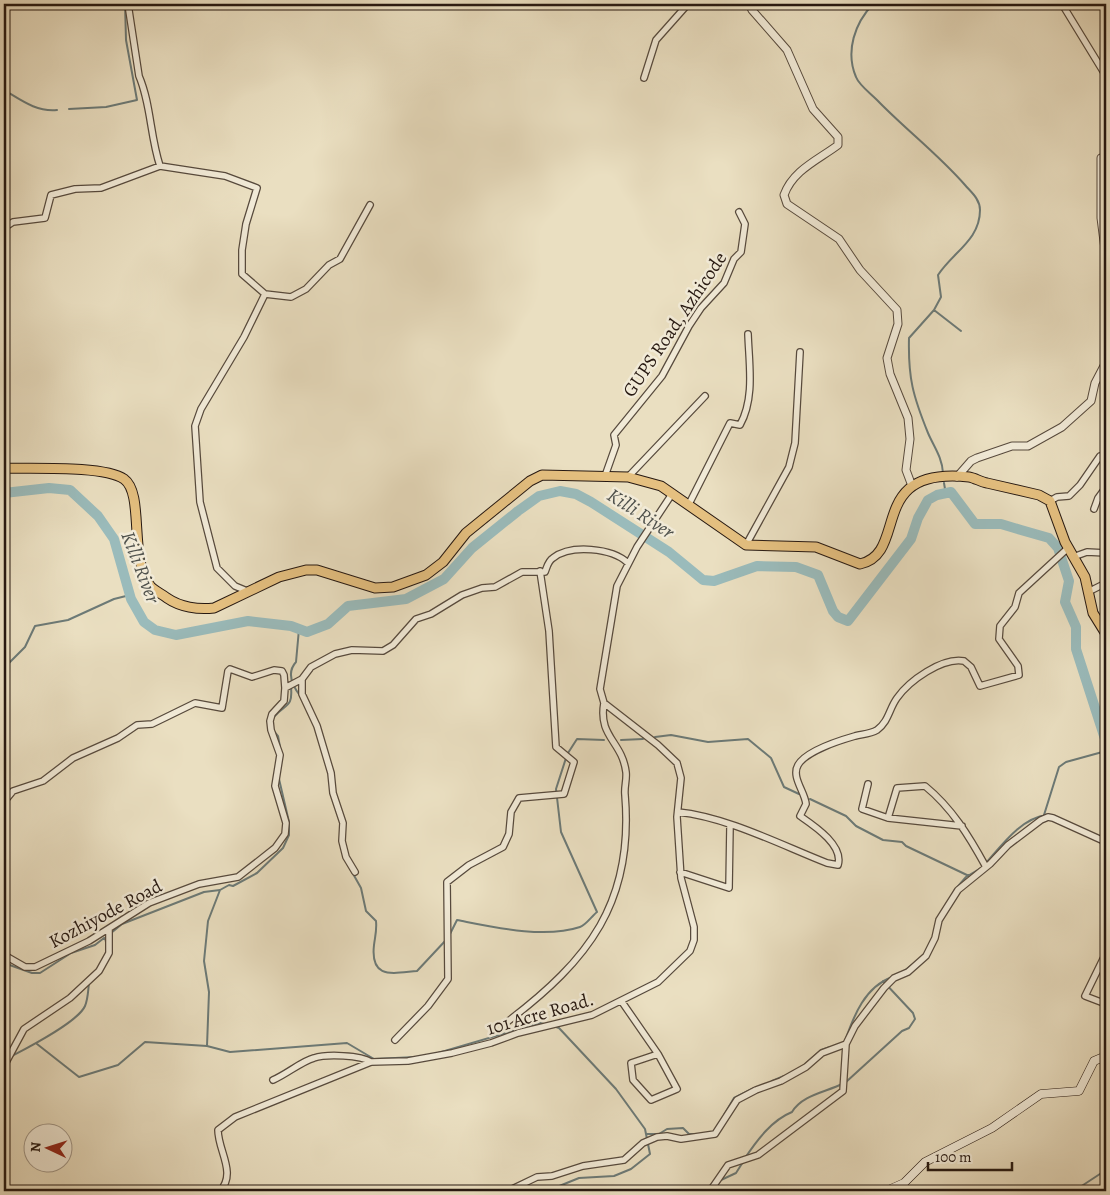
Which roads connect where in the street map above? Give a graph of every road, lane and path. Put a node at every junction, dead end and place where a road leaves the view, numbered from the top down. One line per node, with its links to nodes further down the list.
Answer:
1 (128, 4): 8 (street)
2 (688, 4): 6 (street)
3 (749, 4): 23 (street)
4 (1062, 4): 5 (street)
5 (1106, 76)
6 (644, 78)
7 (1101, 158): 12 (street)
8 (160, 166): 11 (street); 13 (street)
9 (370, 205): 13 (street)
10 (739, 212): 20 (street, GUPS Road, Azhicode)
11 (4, 228)
12 (1106, 256)
13 (265, 294): 36 (street)
14 (748, 334): 27 (street)
15 (800, 352): 29 (street)
16 (1106, 362): 22 (street)
17 (705, 396): 21 (street)
18 (1106, 456): 26 (street)
19 (4, 468): 36 (main road)
20 (605, 476): 21 (main road); 36 (main road)
21 (628, 477): 25 (main road)
22 (957, 477): 23 (main road); 26 (main road)
23 (912, 486): 29 (main road)
24 (1106, 487): 28 (street)
25 (672, 494): 27 (main road); 33 (street)
26 (1050, 501): 30 (main road)
27 (689, 504): 29 (main road)
28 (1094, 509)
29 (746, 545)
30 (1066, 550): 32 (main road); 46 (street)
31 (1106, 553): 32 (street)
32 (1074, 557): 37 (main road)
33 (628, 564): 34 (street); 41 (street)
34 (540, 571): 39 (street); 59 (street)
35 (1106, 583): 37 (street)
36 (247, 591)
37 (1088, 592): 38 (main road)
38 (1106, 634)
39 (302, 680): 40 (street); 50 (street)
40 (290, 685): 43 (street); 52 (street, Kozhiyode Road)
41 (604, 703): 44 (street, 101 Acre Road.); 58 (street)
42 (868, 784): 45 (street)
43 (4, 802)
44 (678, 812): 46 (street); 51 (street, 101 Acre Road.)
45 (888, 818): 47 (street); 47 (street)
46 (730, 826): 51 (street)
47 (962, 826): 49 (street)
48 (1106, 842): 49 (street)
49 (986, 867): 60 (street)
50 (355, 872)
51 (680, 872): 56 (street, 101 Acre Road.)
52 (109, 930): 54 (street, Kozhiyode Road); 64 (street)
53 (1106, 953): 55 (street)
54 (4, 955)
55 (1104, 960): 57 (street)
56 (622, 1002): 61 (street); 63 (street, 101 Acre Road.)
57 (1106, 1004)
58 (507, 1022)
59 (395, 1040)
60 (846, 1044): 67 (street); 68 (street)
61 (658, 1054): 61 (street)
62 (1106, 1055): 69 (main road)
63 (369, 1061): 65 (street); 66 (street, 101 Acre Road.)
64 (4, 1066)
65 (273, 1080)
66 (220, 1191)
67 (508, 1191)
68 (710, 1191)
69 (886, 1191)

